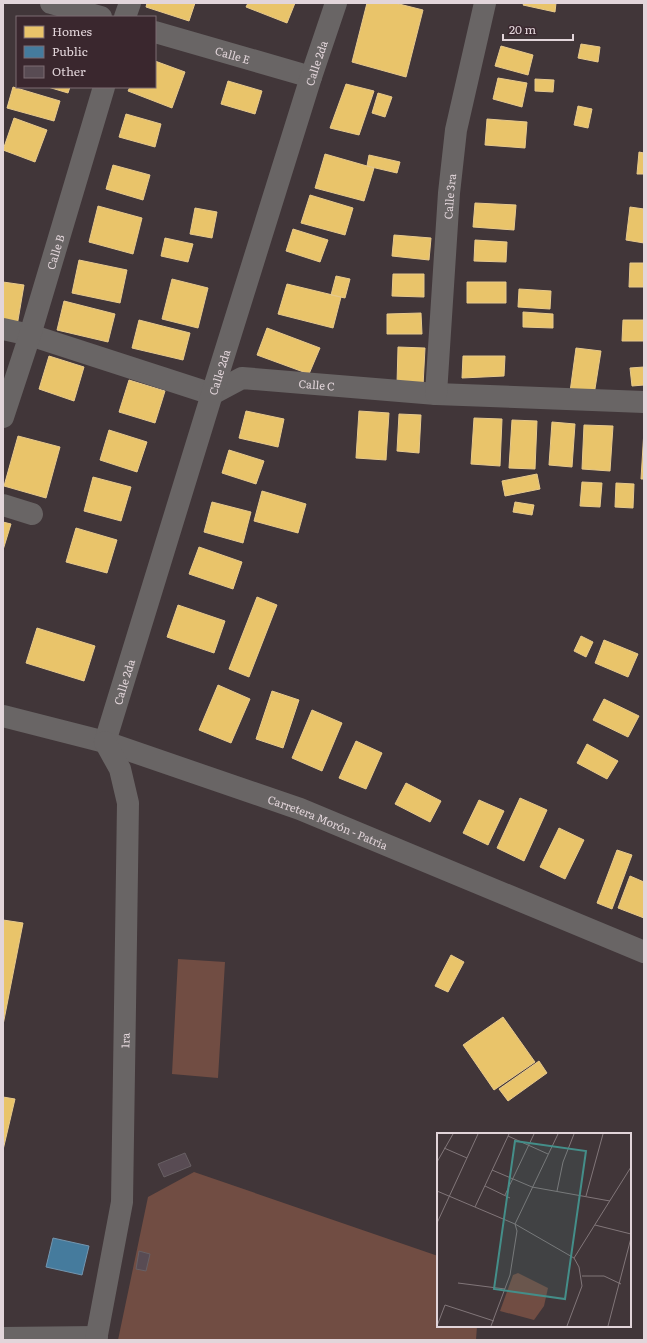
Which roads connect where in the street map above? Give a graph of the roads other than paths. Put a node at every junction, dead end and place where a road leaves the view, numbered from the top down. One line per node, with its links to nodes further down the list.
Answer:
1 (51, 3): 5 (street)
2 (130, 3): 6 (street)
3 (336, 3): 8 (street, Calle 2da)
4 (485, 3): 13 (street, Calle 3ra)
5 (97, 16)
6 (125, 16)
7 (156, 32): 8 (street, Calle E)
8 (311, 77): 12 (street, Calle 2da)
9 (104, 88): 11 (street, Calle B)
10 (3, 329): 11 (street)
11 (30, 335): 12 (street); 15 (street, Calle B)
12 (212, 394): 13 (street, Calle C); 19 (street, Calle 2da)
13 (436, 394): 14 (street, Calle C)
14 (644, 402)
15 (3, 416)
16 (3, 505): 17 (street)
17 (32, 514)
18 (3, 716): 19 (street, Carretera Morón - Patria)
19 (105, 742): 20 (street, Carretera Morón - Patria); 22 (street, 1ra)
20 (644, 952)
21 (3, 1338): 22 (street)
22 (96, 1338)

